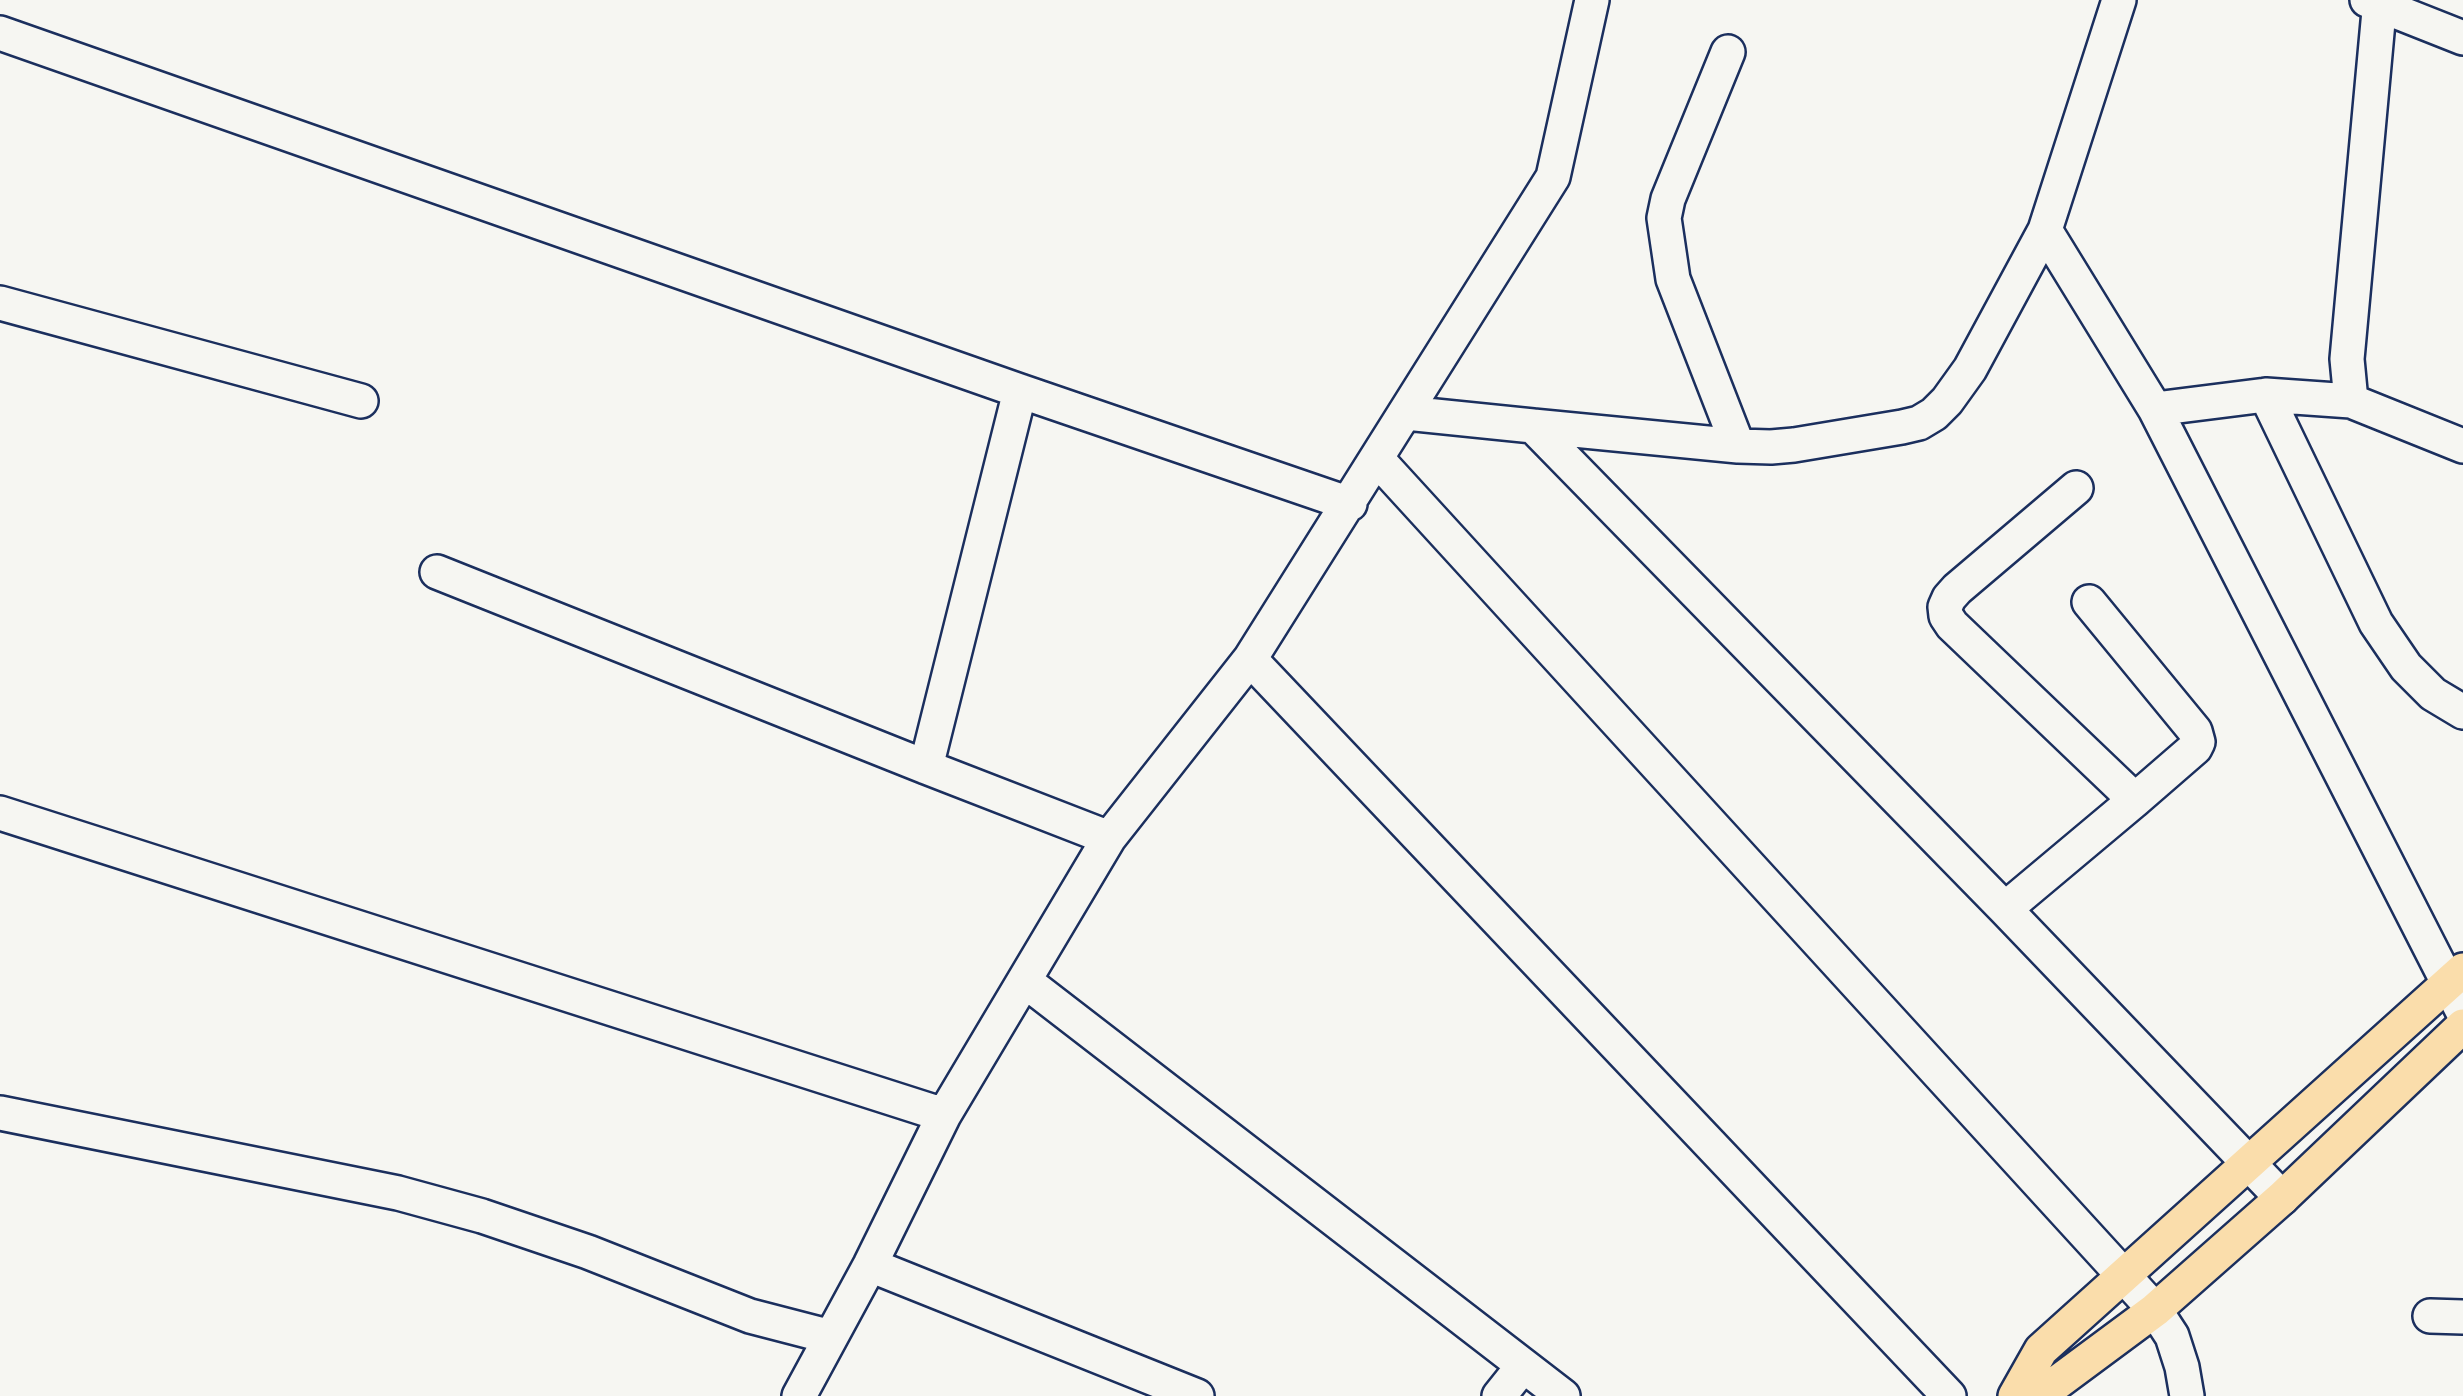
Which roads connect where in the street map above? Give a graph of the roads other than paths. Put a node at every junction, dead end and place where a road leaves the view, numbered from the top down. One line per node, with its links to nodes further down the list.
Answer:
1 (1592, 0): 14 (street)
2 (2119, 0): 7 (street)
3 (2375, 2): 5 (street); 12 (street)
4 (0, 33): 9 (street)
5 (2463, 38)
6 (1728, 52): 16 (street)
7 (2045, 230): 13 (street); 16 (street)
8 (0, 303): 11 (street)
9 (1020, 391): 20 (street); 25 (street)
10 (2266, 395): 12 (street); 13 (street); 24 (street)
11 (361, 401)
12 (2351, 401): 17 (street)
13 (2155, 409): 31 (street)
14 (1406, 412): 15 (street); 18 (street)
15 (1533, 426): 16 (street); 29 (street)
16 (1737, 446)
17 (2463, 446)
18 (1377, 459): 20 (street); 38 (street)
19 (2076, 488): 26 (street)
20 (1350, 504): 23 (street)
21 (436, 572): 25 (street)
22 (2089, 602): 26 (street)
23 (1250, 659): 28 (street); 48 (street)
24 (2463, 712)
25 (926, 767): 28 (street)
26 (2136, 800): 29 (street)
27 (0, 813): 34 (street)
28 (1109, 838): 30 (street)
29 (2005, 909): 35 (street)
30 (1025, 981): 34 (street); 43 (street)
31 (2458, 989): 35 (main road)
32 (2463, 1026): 36 (main road)
33 (0, 1113): 42 (street)
34 (944, 1115): 37 (street)
35 (2249, 1163): 36 (street); 38 (main road)
36 (2282, 1198): 39 (main road)
37 (870, 1265): 42 (street); 45 (street)
38 (2124, 1275): 39 (street); 49 (main road)
39 (2155, 1310): 50 (main road); 51 (street)
40 (2430, 1316): 41 (street)
41 (2463, 1317)
42 (831, 1337): 44 (street)
43 (1523, 1366): 46 (street); 47 (street)
44 (799, 1396)
45 (1197, 1396)
46 (1499, 1396)
47 (1563, 1396)
48 (1949, 1396)
49 (2015, 1396)
50 (2039, 1396)
51 (2187, 1396)

